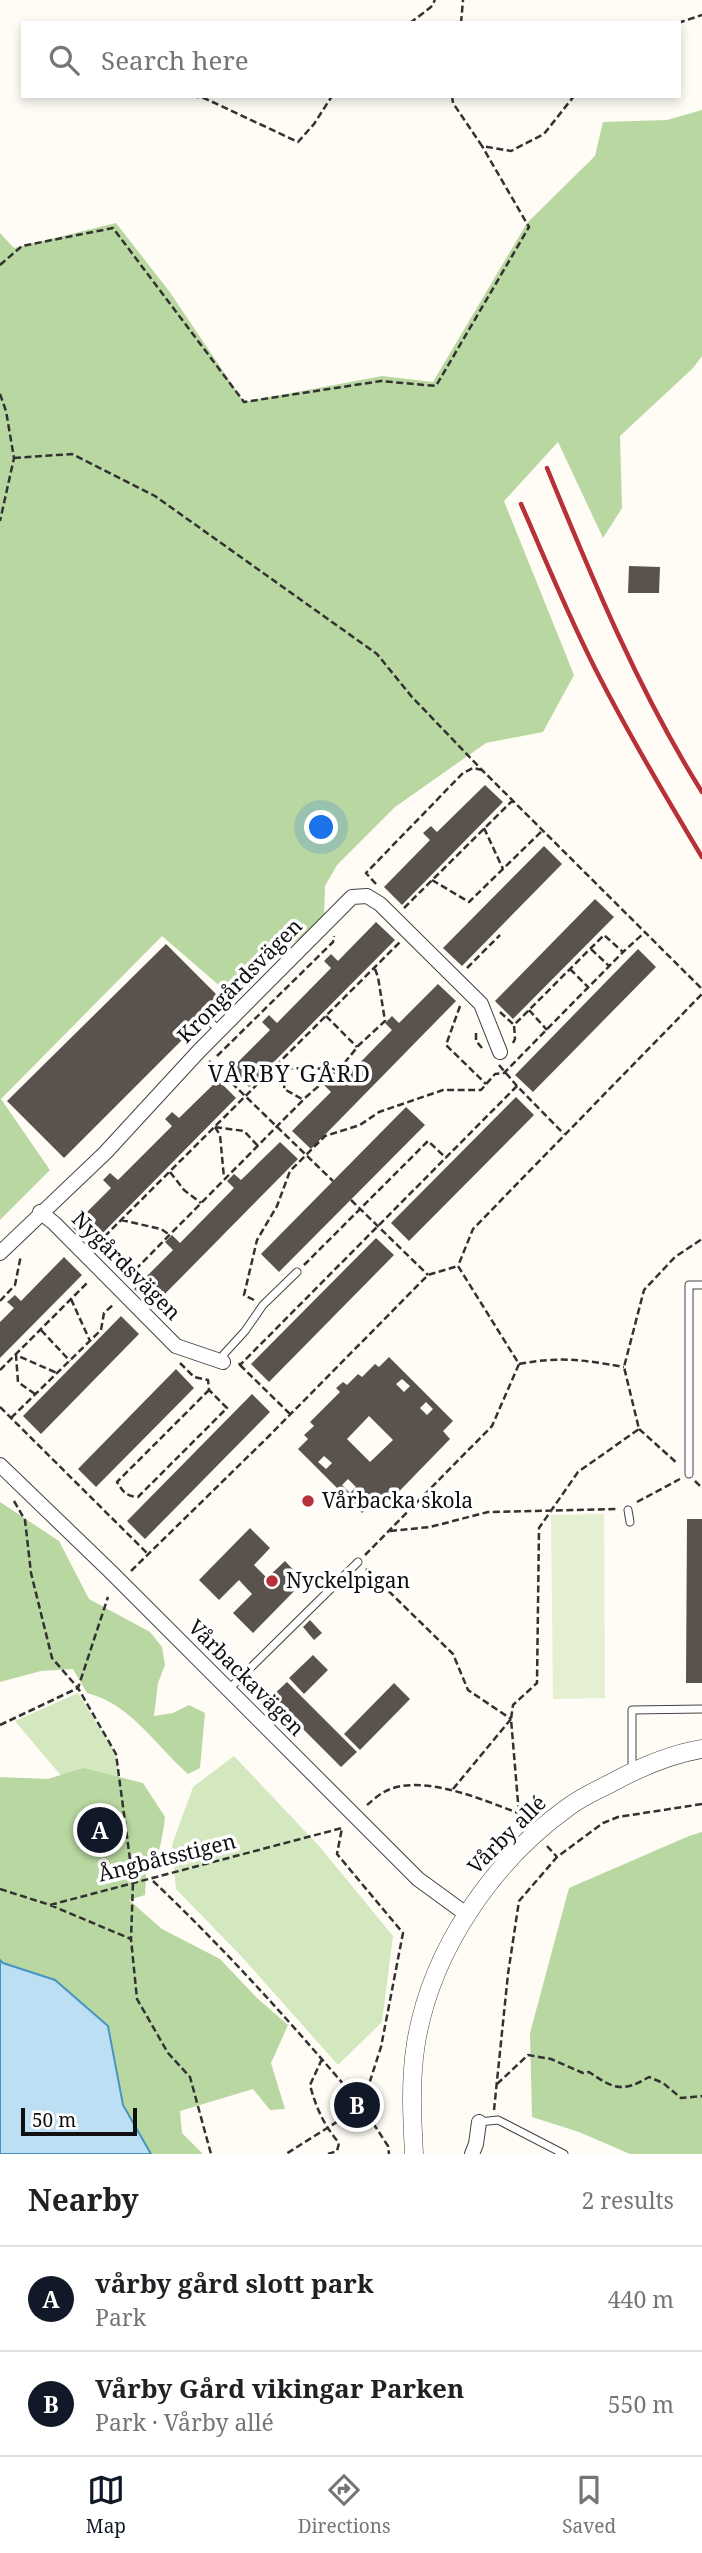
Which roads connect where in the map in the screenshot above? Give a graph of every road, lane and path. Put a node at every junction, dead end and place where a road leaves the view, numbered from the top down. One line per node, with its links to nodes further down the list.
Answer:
1 (435, 0): 4 (path)
2 (463, 0): 5 (path)
3 (702, 15): 6 (path)
4 (413, 21)
5 (461, 21)
6 (681, 22)
7 (204, 98): 8 (path)
8 (331, 98)
9 (452, 98): 11 (path)
10 (572, 98): 11 (path)
11 (482, 146): 12 (path)
12 (0, 265)
13 (0, 394): 14 (path)
14 (14, 458): 15 (path); 16 (path)
15 (0, 521)
16 (482, 770): 17 (path); 22 (path)
17 (513, 800): 18 (path); 19 (path)
18 (484, 828): 20 (path); 21 (path)
19 (543, 830): 20 (path); 25 (path)
20 (503, 869): 21 (path)
21 (432, 880): 23 (path)
22 (384, 892)
23 (402, 910)
24 (335, 932): 48 (path)
25 (645, 932): 29 (path); 35 (path)
26 (500, 935): 33 (path)
27 (403, 939): 31 (path)
28 (591, 949): 29 (path); 30 (path); 32 (path)
29 (623, 952): 30 (path)
30 (609, 966): 34 (path)
31 (374, 968): 39 (path); 45 (path)
32 (570, 969): 34 (path); 38 (path)
33 (462, 972)
34 (588, 987): 43 (path)
35 (702, 992): 60 (path)
36 (463, 1000): 54 (path)
37 (496, 1008): 41 (path)
38 (529, 1010): 41 (path); 43 (path)
39 (326, 1016): 45 (path); 49 (path)
40 (205, 1017): 42 (lane)
41 (514, 1026): 47 (path)
42 (220, 1030): 46 (street, Krongårdsvägen); 47 (street, Krongårdsvägen)
43 (547, 1030): 53 (path)
44 (476, 1032): 47 (path)
45 (357, 1047): 51 (path)
46 (199, 1051): 48 (path); 70 (street, Krongårdsvägen)
47 (500, 1054): 53 (path)
48 (210, 1062): 52 (path); 56 (path)
49 (280, 1063): 50 (path); 56 (path)
50 (286, 1068): 51 (path); 57 (path)
51 (338, 1069): 57 (path)
52 (202, 1070)
53 (504, 1073): 54 (path); 55 (path)
54 (486, 1084): 62 (path)
55 (517, 1086): 60 (path); 63 (path)
56 (247, 1097): 58 (path); 59 (path)
57 (303, 1100): 59 (path)
58 (215, 1127): 61 (path); 64 (path); 65 (path)
59 (277, 1127): 61 (path); 62 (path)
60 (565, 1135): 78 (path)
61 (258, 1146): 65 (path)
62 (306, 1155): 66 (path); 84 (path)
63 (446, 1158): 69 (path); 72 (path)
64 (170, 1172): 68 (path); 71 (path)
65 (224, 1180): 68 (path)
66 (333, 1181)
67 (351, 1199): 69 (path)
68 (201, 1203): 73 (path)
69 (360, 1209): 72 (path); 79 (path)
70 (40, 1212): 75 (street, Krongårdsvägen); 77 (street, Nygårdsvägen)
71 (121, 1220): 73 (path); 77 (path)
72 (377, 1225): 80 (path); 95 (path)
73 (170, 1235): 82 (path)
74 (702, 1239): 96 (path)
75 (0, 1253)
76 (21, 1254): 86 (path)
77 (85, 1256): 93 (street, Nygårdsvägen)
78 (458, 1266): 80 (path); 94 (path)
79 (297, 1272): 93 (lane)
80 (428, 1275): 102 (path)
81 (92, 1279): 85 (path)
82 (123, 1282)
83 (702, 1285): 106 (lane)
84 (244, 1294)
85 (71, 1299): 88 (path); 89 (path)
86 (0, 1301)
87 (116, 1302): 89 (path)
88 (41, 1330): 90 (path); 92 (path)
89 (90, 1341): 92 (path)
90 (16, 1354): 97 (path); 98 (path); 100 (path)
91 (175, 1358): 99 (path)
92 (70, 1361): 98 (path)
93 (223, 1362): 95 (path)
94 (519, 1364): 96 (path); 111 (path)
95 (240, 1365): 102 (path)
96 (624, 1367): 104 (path)
97 (0, 1370)
98 (57, 1373): 100 (path)
99 (209, 1390): 99 (path)
100 (36, 1394): 103 (path)
101 (0, 1408): 103 (path)
102 (291, 1414): 112 (path)
103 (11, 1418): 112 (path)
104 (639, 1429): 106 (path); 108 (path)
105 (0, 1465): 117 (street, Vårbackavägen)
106 (689, 1474): 109 (path)
107 (14, 1501): 116 (path)
108 (553, 1510): 109 (path); 111 (path); 119 (path)
109 (628, 1510): 110 (lane)
110 (630, 1522)
111 (388, 1532): 113 (path)
112 (148, 1554): 114 (path)
113 (358, 1562): 117 (lane); 119 (path)
114 (131, 1571)
115 (108, 1597): 116 (path)
116 (78, 1688): 120 (path); 131 (path)
117 (228, 1690): 134 (street, Vårbackavägen)
118 (702, 1709): 122 (lane)
119 (511, 1719): 123 (path); 126 (path)
120 (0, 1725)
121 (702, 1749): 122 (street, Vårby allé)
122 (632, 1772): 134 (street, Vårby allé)
123 (453, 1789): 125 (path); 126 (path)
124 (702, 1804): 129 (path)
125 (367, 1805)
126 (519, 1814): 127 (path)
127 (525, 1825)
128 (544, 1842): 129 (path)
129 (557, 1857): 137 (path)
130 (152, 1880): 131 (path, Ångbåtsstigen); 136 (path); 139 (path, Ångbåtsstigen)
131 (132, 1882): 133 (path, Ångbåtsstigen); 135 (path)
132 (0, 1889): 133 (path)
133 (50, 1905): 135 (path)
134 (466, 1914): 146 (street, Vårby allé)
135 (131, 1939): 142 (path)
136 (322, 2059): 139 (path); 141 (path)
137 (497, 2084): 138 (path); 140 (path)
138 (702, 2096)
139 (362, 2105): 141 (path); 145 (path)
140 (479, 2122): 147 (street); 148 (lane)
141 (326, 2128): 143 (path); 144 (path)
142 (211, 2154)
143 (286, 2154)
144 (328, 2154)
145 (389, 2154)
146 (414, 2154)
147 (472, 2154)
148 (564, 2154)

